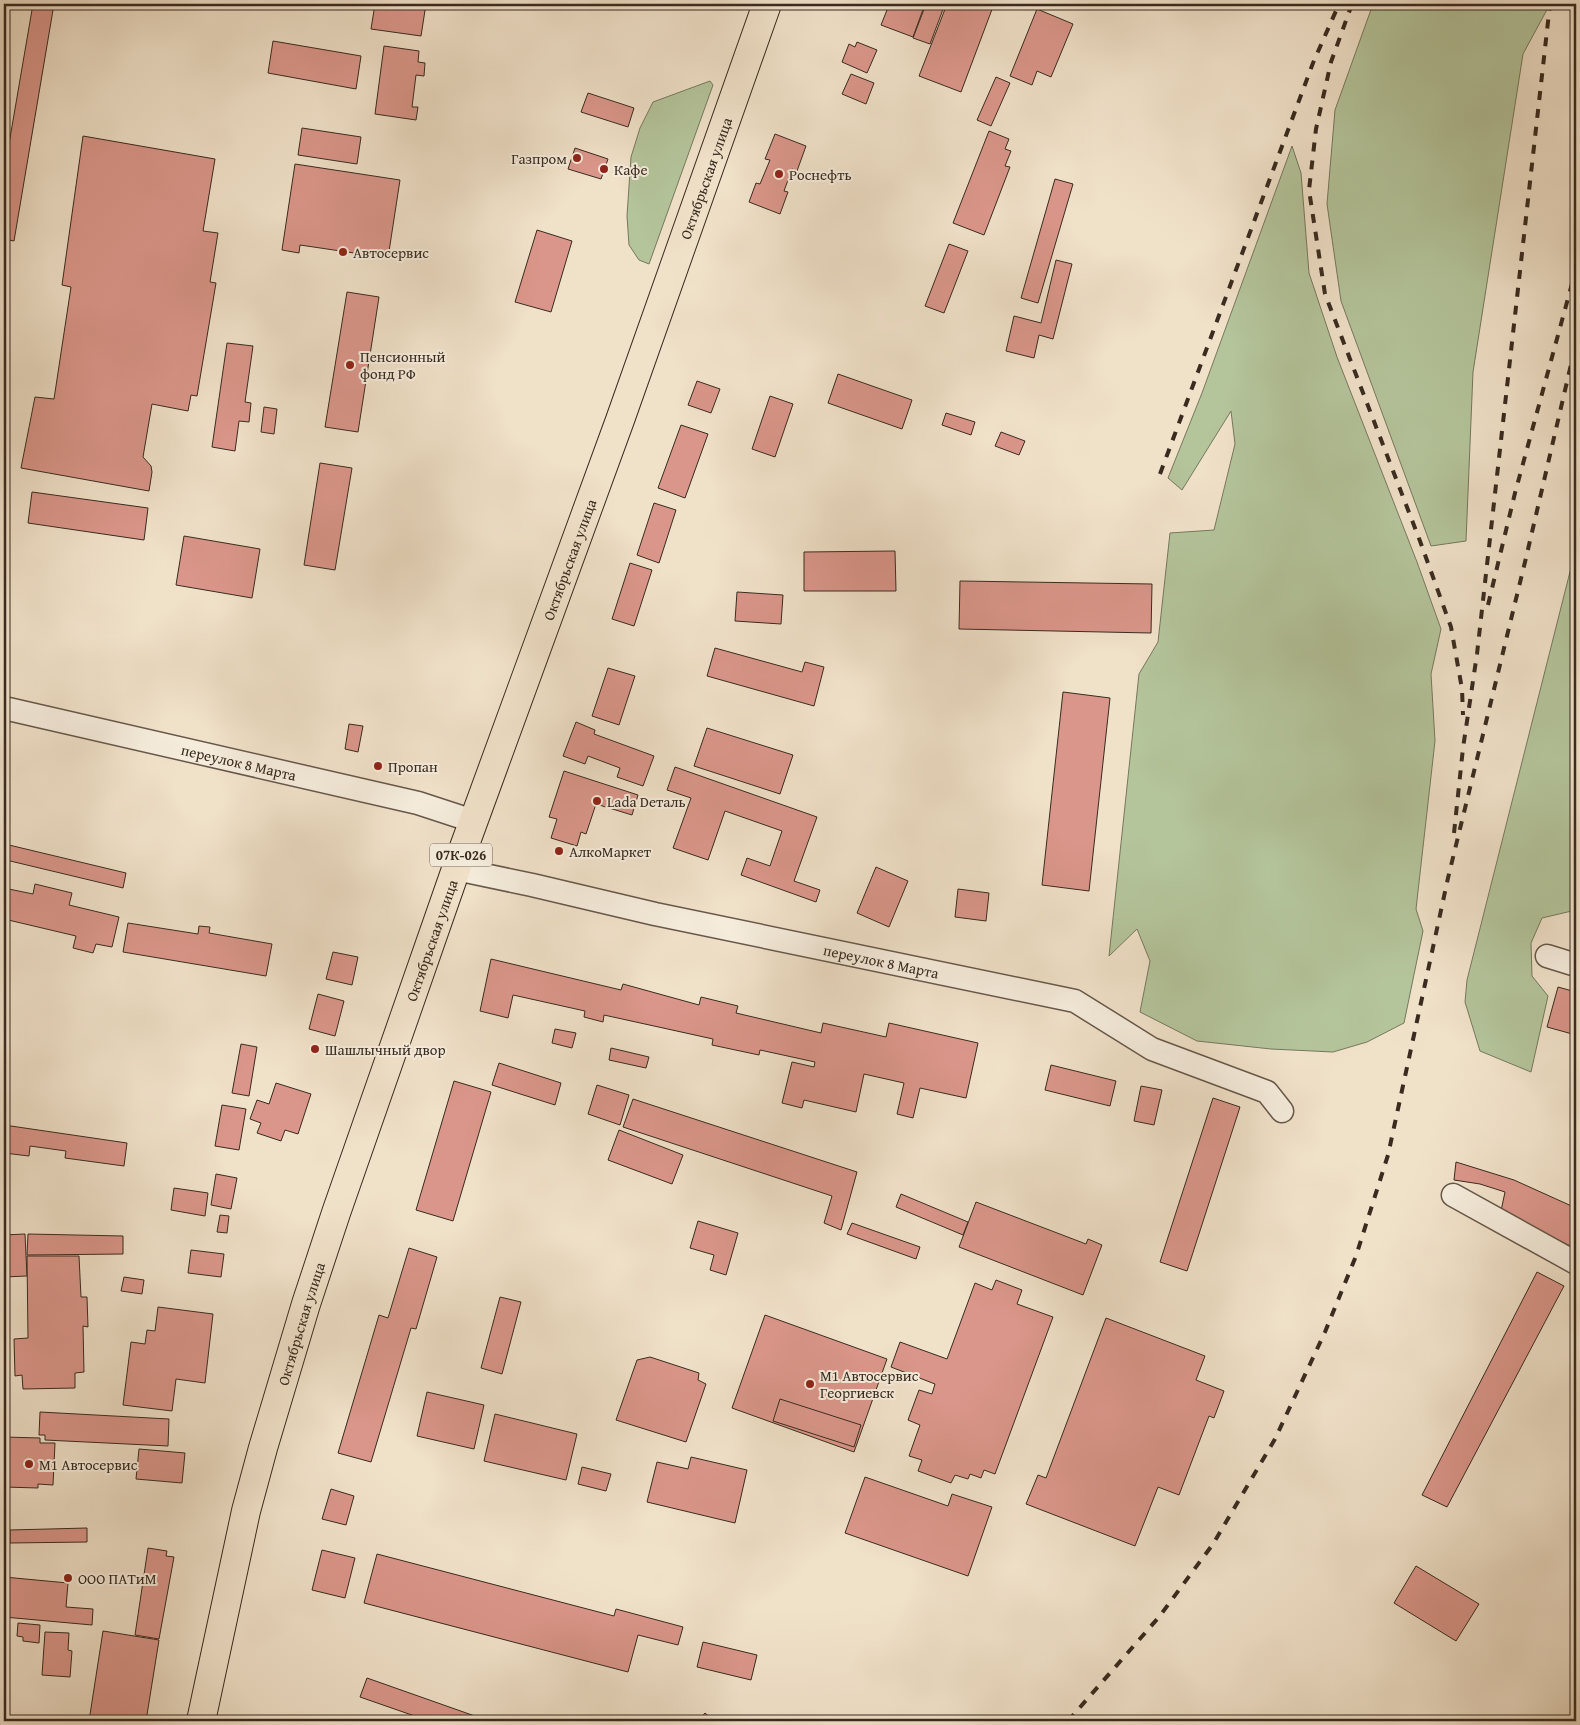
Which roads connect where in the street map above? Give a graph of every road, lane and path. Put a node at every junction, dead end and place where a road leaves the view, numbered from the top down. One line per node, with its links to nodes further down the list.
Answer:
1 (768, 4): 3 (main road, Октябрьская улица / 07К-026)
2 (4, 708): 3 (street, переулок 8 Марта)
3 (473, 821): 4 (main road, Октябрьская улица / 07К-026)
4 (456, 869): 7 (street, переулок 8 Марта); 10 (main road, Октябрьская улица / 07К-026)
5 (1547, 956): 6 (street)
6 (1576, 965)
7 (1282, 1112)
8 (1453, 1195): 9 (street)
9 (1576, 1263)
10 (201, 1721)

